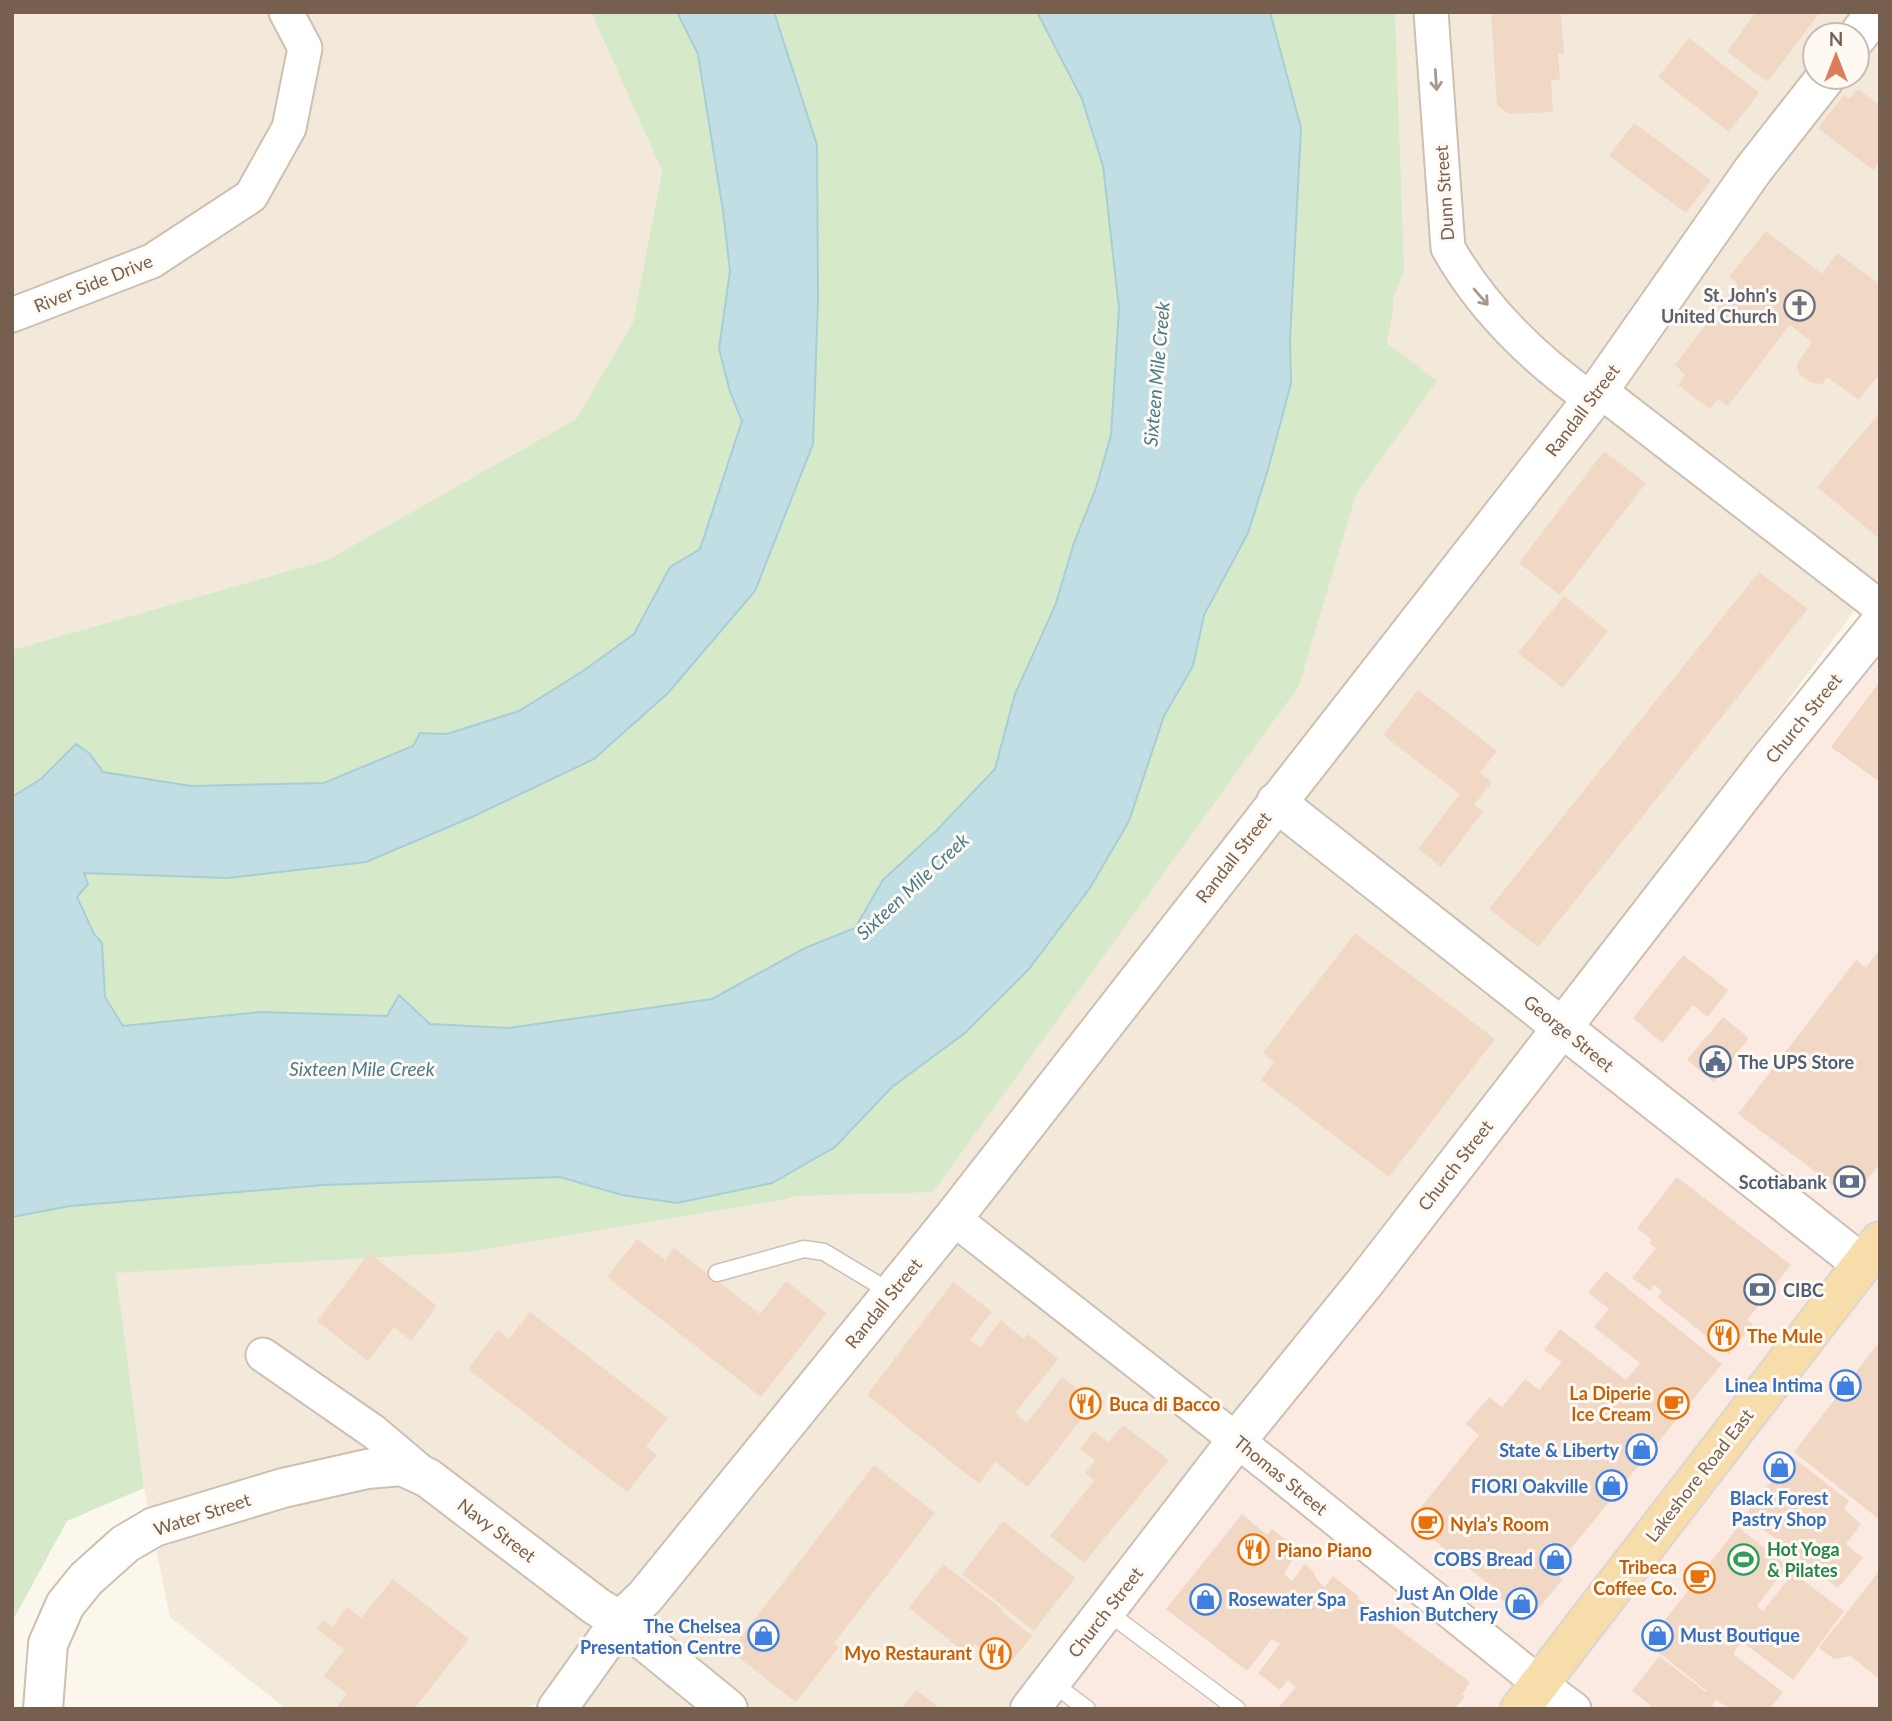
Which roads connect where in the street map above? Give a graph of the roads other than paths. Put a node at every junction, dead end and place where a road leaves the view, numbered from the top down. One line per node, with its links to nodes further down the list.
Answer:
1 (286, 12): 4 (street, River Side Drive)
2 (1431, 12): 5 (street, Dunn Street, one-way to 5)
3 (1815, 91): 5 (street, Randall Street)
4 (12, 315)
5 (1595, 395): 6 (street, Dunn Street); 8 (street, Randall Street)
6 (1880, 607)
7 (1880, 623): 9 (street, Church Street)
8 (1276, 803): 9 (street, George Street); 10 (street, Randall Street)
9 (1561, 1028): 11 (street, George Street); 15 (street, Church Street)
10 (953, 1217): 13 (street, Randall Street); 15 (street, Thomas Street)
11 (1871, 1253): 20 (main road, Lakeshore Road East)
12 (717, 1273): 13 (lane)
13 (892, 1293): 18 (street, Randall Street)
14 (263, 1355): 16 (street, Navy Street)
15 (1237, 1440): 17 (street, Church Street); 20 (street, Thomas Street)
16 (428, 1478): 18 (street, Navy Street); 21 (street, Water Street)
17 (1106, 1611): 19 (street, Church Street); 25 (lane)
18 (620, 1621): 22 (street, Randall Street); 23 (street, Navy Street)
19 (1041, 1695): 24 (lane)
20 (1529, 1696): 26 (street, Thomas Street)
21 (43, 1709)
22 (557, 1709)
23 (728, 1709)
24 (1087, 1709)
25 (1237, 1709)
26 (1574, 1709)

